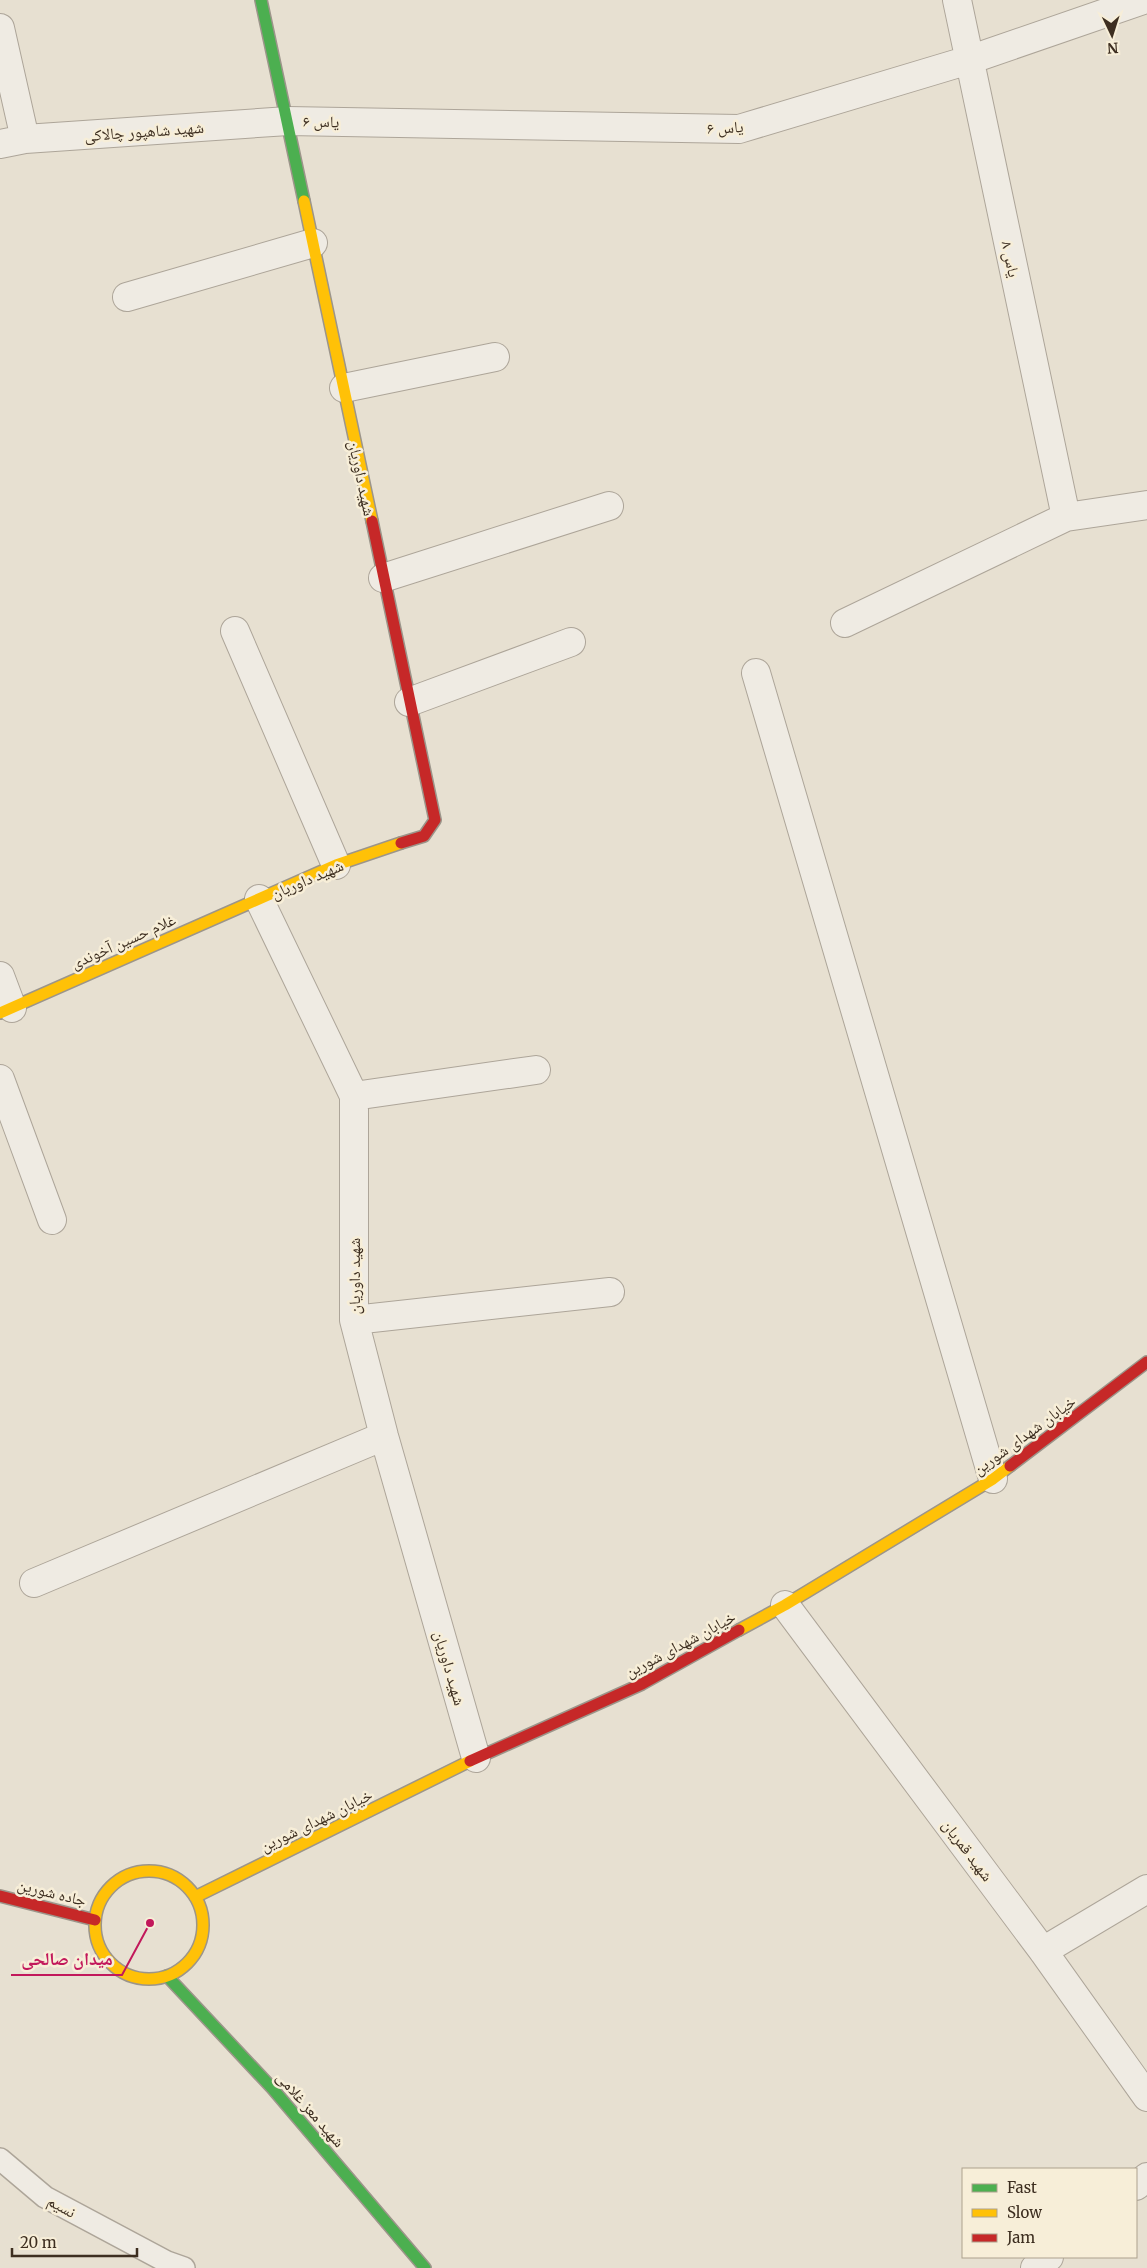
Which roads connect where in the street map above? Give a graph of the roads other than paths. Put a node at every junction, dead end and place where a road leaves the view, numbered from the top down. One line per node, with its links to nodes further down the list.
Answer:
1 (261, 0): 6 (street, شهید داوریان)
2 (957, 0): 5 (street, یاس ۸)
3 (1143, 0): 5 (street, یاس ۶)
4 (0, 28): 7 (street)
5 (969, 60): 6 (street, یاس ۶); 14 (street, یاس ۸)
6 (288, 121): 7 (street, شهید شاهپور چالاکی); 8 (street, شهید داوریان)
7 (13, 142)
8 (314, 244): 9 (street); 11 (street, شهید داوریان)
9 (127, 297)
10 (494, 357): 11 (street)
11 (344, 388): 15 (street, شهید داوریان)
12 (1147, 505): 14 (street)
13 (609, 506): 15 (street)
14 (1066, 518): 16 (street)
15 (383, 578): 20 (street, شهید داوریان)
16 (844, 623)
17 (235, 630): 21 (street)
18 (571, 642): 20 (street)
19 (756, 673): 33 (street)
20 (409, 702): 21 (street, شهید داوریان)
21 (336, 865): 22 (street, شهید داوریان)
22 (259, 899): 24 (street, غلام حسین آخوندی); 27 (street, شهید داوریان)
23 (0, 976): 24 (street)
24 (6, 1011)
25 (536, 1070): 27 (street)
26 (0, 1079): 28 (street)
27 (354, 1096): 30 (street, شهید داوریان)
28 (52, 1220)
29 (610, 1292): 30 (street)
30 (354, 1320): 32 (street, شهید داوریان)
31 (1147, 1362): 33 (street, خیابان شهدای شورین)
32 (384, 1436): 34 (street); 36 (street, شهید داوریان)
33 (993, 1479): 35 (street, خیابان شهدای شورین)
34 (34, 1583)
35 (785, 1605): 36 (street, خیابان شهدای شورین); 41 (street, شهید قمریان)
36 (476, 1758): 39 (street, خیابان شهدای شورین)
37 (1147, 1889): 41 (street)
38 (0, 1896): 40 (street, جاده شورين)
39 (195, 1897): 40 (street); 42 (street)
40 (95, 1920): 42 (street)
41 (1043, 1951): 43 (street, شهید قمریان)
42 (168, 1976): 49 (street, شهید معز غلامی)
43 (1147, 2097)
44 (0, 2159): 48 (lane, نسیم)
45 (1147, 2177): 46 (street)
46 (1137, 2185)
47 (1048, 2258): 50 (street)
48 (184, 2268)
49 (425, 2268)
50 (1035, 2268)

